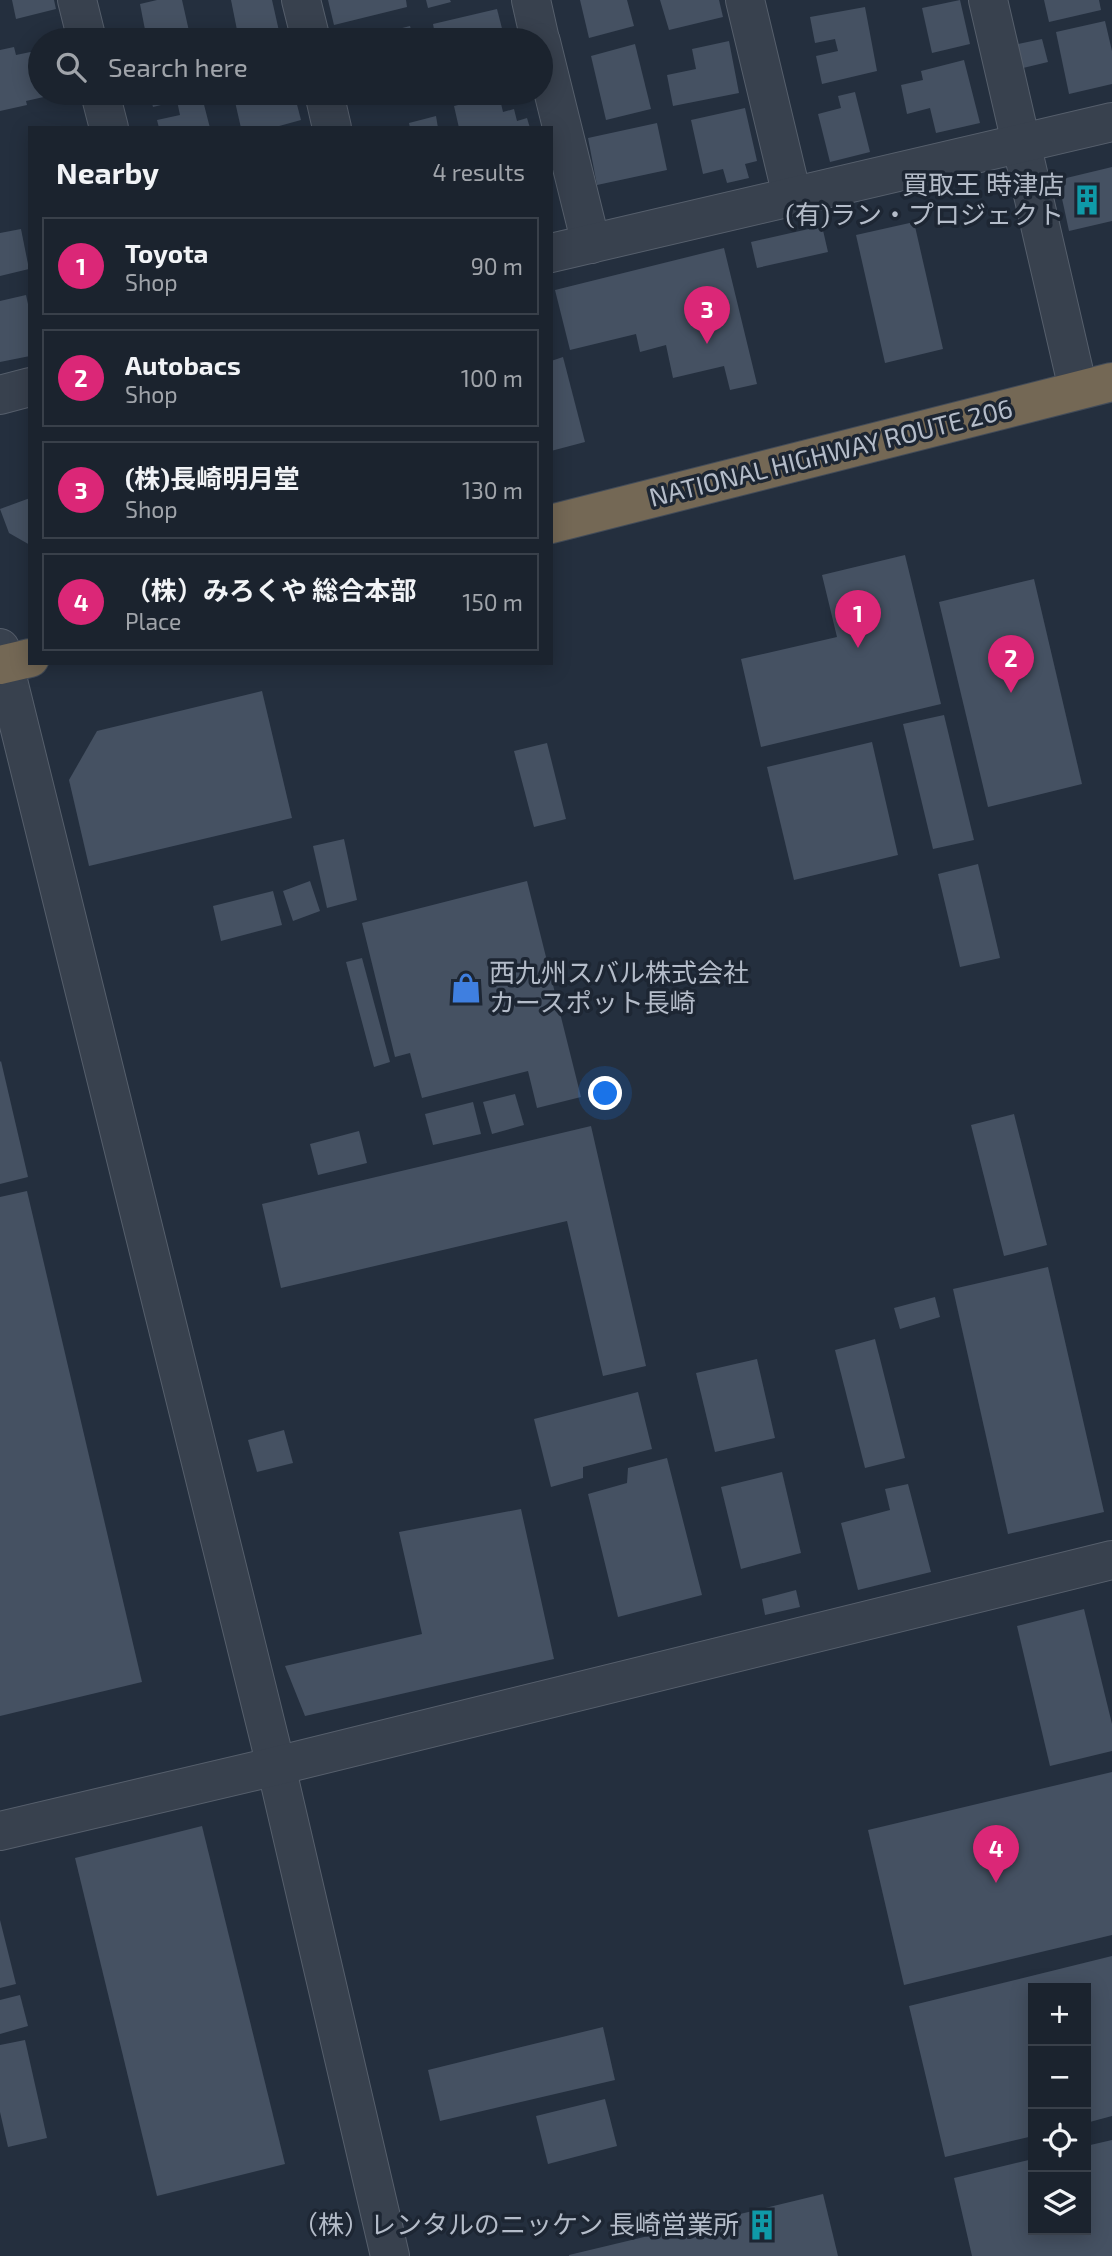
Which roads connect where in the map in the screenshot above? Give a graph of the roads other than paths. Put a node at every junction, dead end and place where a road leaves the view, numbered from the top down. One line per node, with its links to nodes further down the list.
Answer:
1 (77, 0): 6 (street)
2 (301, 0): 7 (street)
3 (531, 0): 8 (street)
4 (745, 0): 16 (street)
5 (988, 0): 15 (street)
6 (84, 28)
7 (308, 28)
8 (538, 28)
9 (553, 90): 17 (street)
10 (103, 105): 13 (street)
11 (327, 105): 14 (street)
12 (1112, 122): 15 (street)
13 (108, 126)
14 (332, 126)
15 (1021, 144): 16 (street); 19 (street)
16 (792, 196): 17 (street)
17 (591, 244): 18 (street)
18 (553, 253)
19 (1095, 386): 22 (highway, NATIONAL HIGHWAY ROUTE 206)
20 (28, 387): 21 (street)
21 (0, 394)
22 (553, 523)
23 (8, 659): 25 (street)
24 (1112, 1560): 25 (street)
25 (276, 1766): 26 (street); 27 (street)
26 (0, 1831)
27 (390, 2256)

